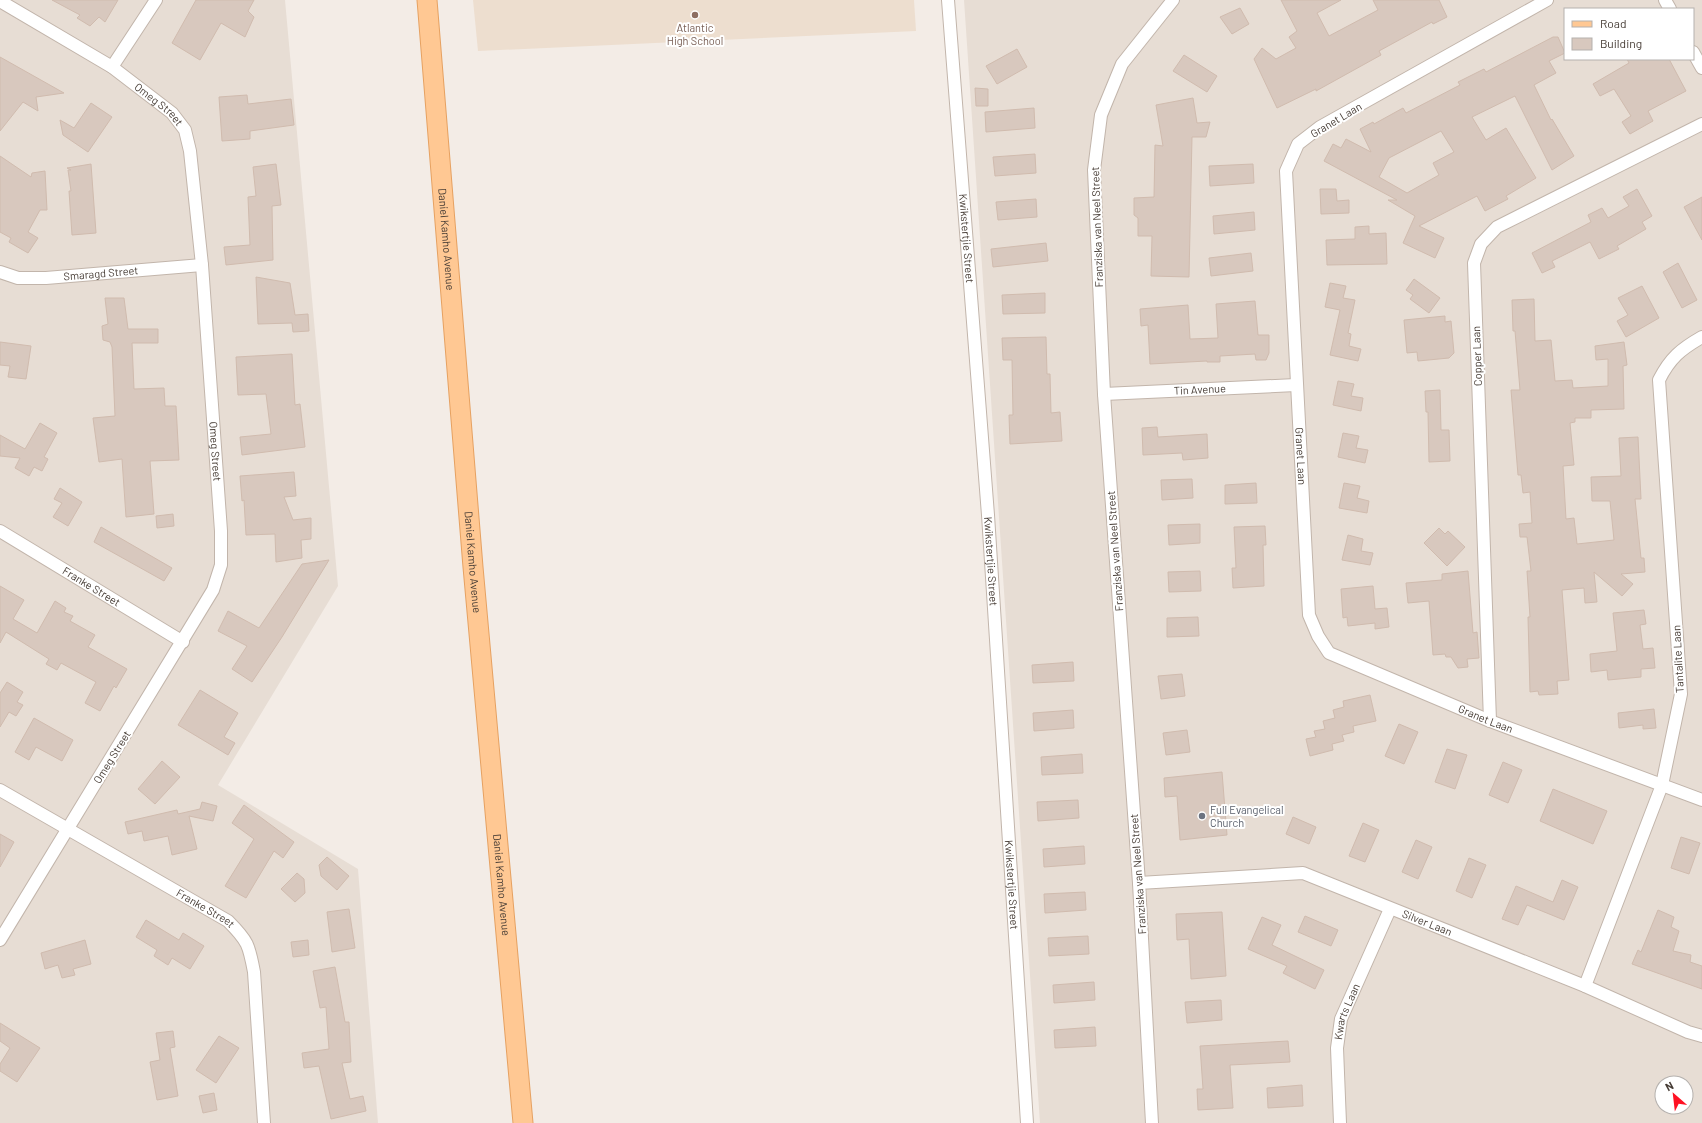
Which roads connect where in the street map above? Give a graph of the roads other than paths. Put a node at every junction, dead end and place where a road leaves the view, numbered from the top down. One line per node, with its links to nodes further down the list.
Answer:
1 (156, 0): 8 (street)
2 (427, 0): 29 (main road, Daniel Kamho Avenue)
3 (948, 0): 30 (street, Kwikstertjie Street)
4 (1173, 0): 15 (street, Franziska van Neel Street)
5 (1547, 0): 14 (street, Granet Laan)
6 (0, 1): 8 (street, Omeg Street)
7 (1694, 54): 9 (street)
8 (112, 67): 11 (street, Omeg Street)
9 (1702, 68)
10 (1702, 124): 18 (street, Copper Laan)
11 (202, 265): 12 (street, Smaragd Street); 17 (street, Omeg Street)
12 (0, 272)
13 (1702, 337): 19 (street, Tantalite Laan)
14 (1296, 385): 15 (street, Tin Avenue); 18 (street, Granet Laan)
15 (1104, 394): 23 (street, Franziska van Neel Street)
16 (0, 531): 17 (street, Franke Street)
17 (183, 642): 22 (street, Omeg Street)
18 (1490, 721): 19 (street, Granet Laan)
19 (1662, 785): 21 (street, Granet Laan); 26 (street, Tantalite Laan)
20 (0, 790): 22 (street, Franke Street)
21 (1702, 800)
22 (67, 830): 25 (street, Omeg Street); 28 (street, Franke Street)
23 (1139, 883): 24 (street, Silver Laan); 31 (street, Franziska van Neel Street)
24 (1390, 908): 26 (street, Silver Laan); 32 (street, Kwarts Laan)
25 (0, 940)
26 (1585, 986): 27 (street, Silver Laan)
27 (1702, 1036)
28 (264, 1123)
29 (523, 1123)
30 (1027, 1123)
31 (1152, 1123)
32 (1340, 1123)

